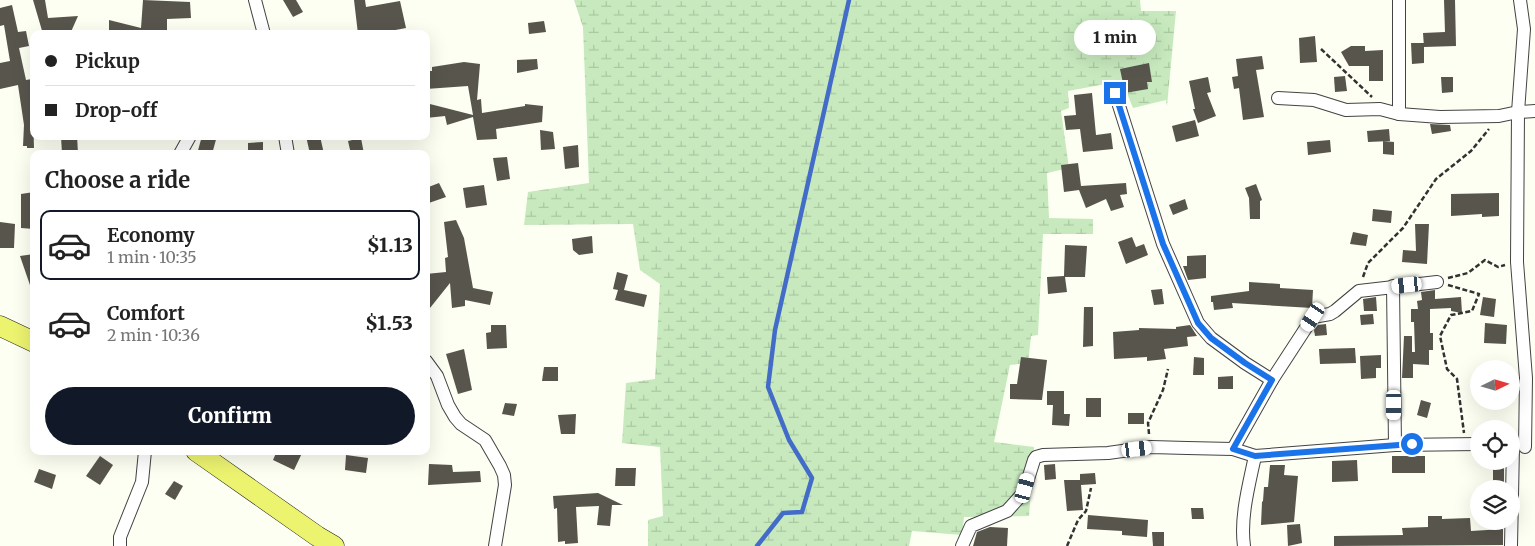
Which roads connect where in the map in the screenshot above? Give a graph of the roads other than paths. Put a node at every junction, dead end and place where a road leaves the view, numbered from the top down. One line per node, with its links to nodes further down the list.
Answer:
1 (255, 0): 4 (street)
2 (1399, 0): 9 (street)
3 (1520, 0): 7 (street)
4 (262, 30)
5 (1115, 93): 15 (street)
6 (1278, 98): 9 (street)
7 (1518, 112): 8 (street); 9 (street); 18 (street)
8 (1535, 112)
9 (1393, 113)
10 (1437, 282): 11 (street)
11 (1393, 286): 15 (street); 17 (street)
12 (0, 326): 13 (main road)
13 (30, 340)
14 (430, 367): 25 (street)
15 (1272, 380): 19 (street)
16 (1470, 444): 17 (street)
17 (1394, 445): 22 (street)
18 (1521, 446): 28 (street)
19 (1233, 449): 22 (street); 26 (street)
20 (145, 455): 24 (street)
21 (201, 455): 23 (main road)
22 (1255, 456): 27 (street)
23 (320, 543)
24 (120, 546)
25 (495, 546)
26 (962, 546)
27 (1244, 546)
28 (1511, 546)

